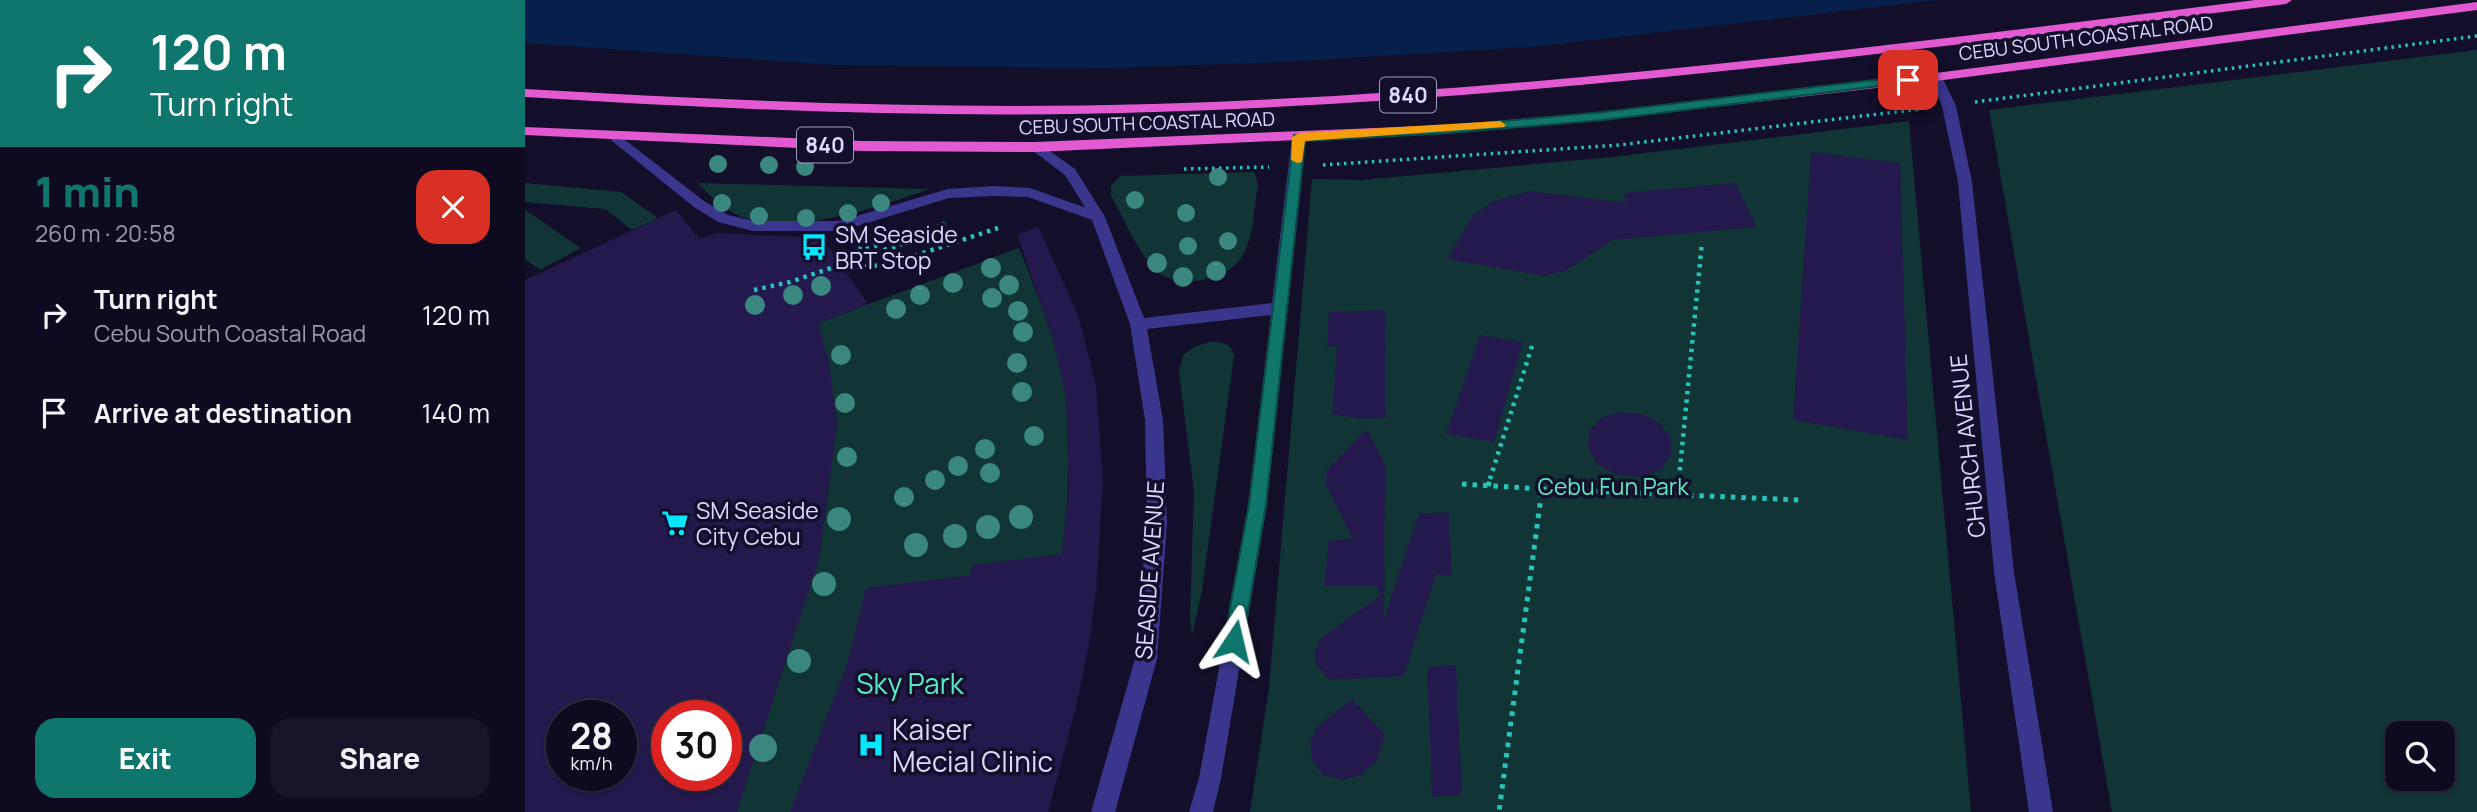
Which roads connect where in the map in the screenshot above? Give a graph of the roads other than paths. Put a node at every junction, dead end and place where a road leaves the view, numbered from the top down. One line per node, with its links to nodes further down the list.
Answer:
1 (2286, 0): 4 (highway, CEBU SOUTH COASTAL ROAD / 840)
2 (2477, 6): 3 (highway, CEBU SOUTH COASTAL ROAD / 840)
3 (1936, 77): 7 (highway, CEBU SOUTH COASTAL ROAD / 840); 14 (street, CHURCH AVENUE)
4 (525, 93)
5 (525, 131): 6 (highway, CEBU SOUTH COASTAL ROAD / 840)
6 (616, 137): 8 (highway, CEBU SOUTH COASTAL ROAD / 840); 9 (street)
7 (1299, 137): 8 (highway, CEBU SOUTH COASTAL ROAD / 840); 10 (street)
8 (1035, 147): 9 (street, SEASIDE AVENUE)
9 (1098, 217): 11 (street, SEASIDE AVENUE)
10 (1281, 308): 11 (street); 13 (street)
11 (1138, 324): 12 (street, SEASIDE AVENUE)
12 (1103, 812)
13 (1201, 812)
14 (2041, 812)

